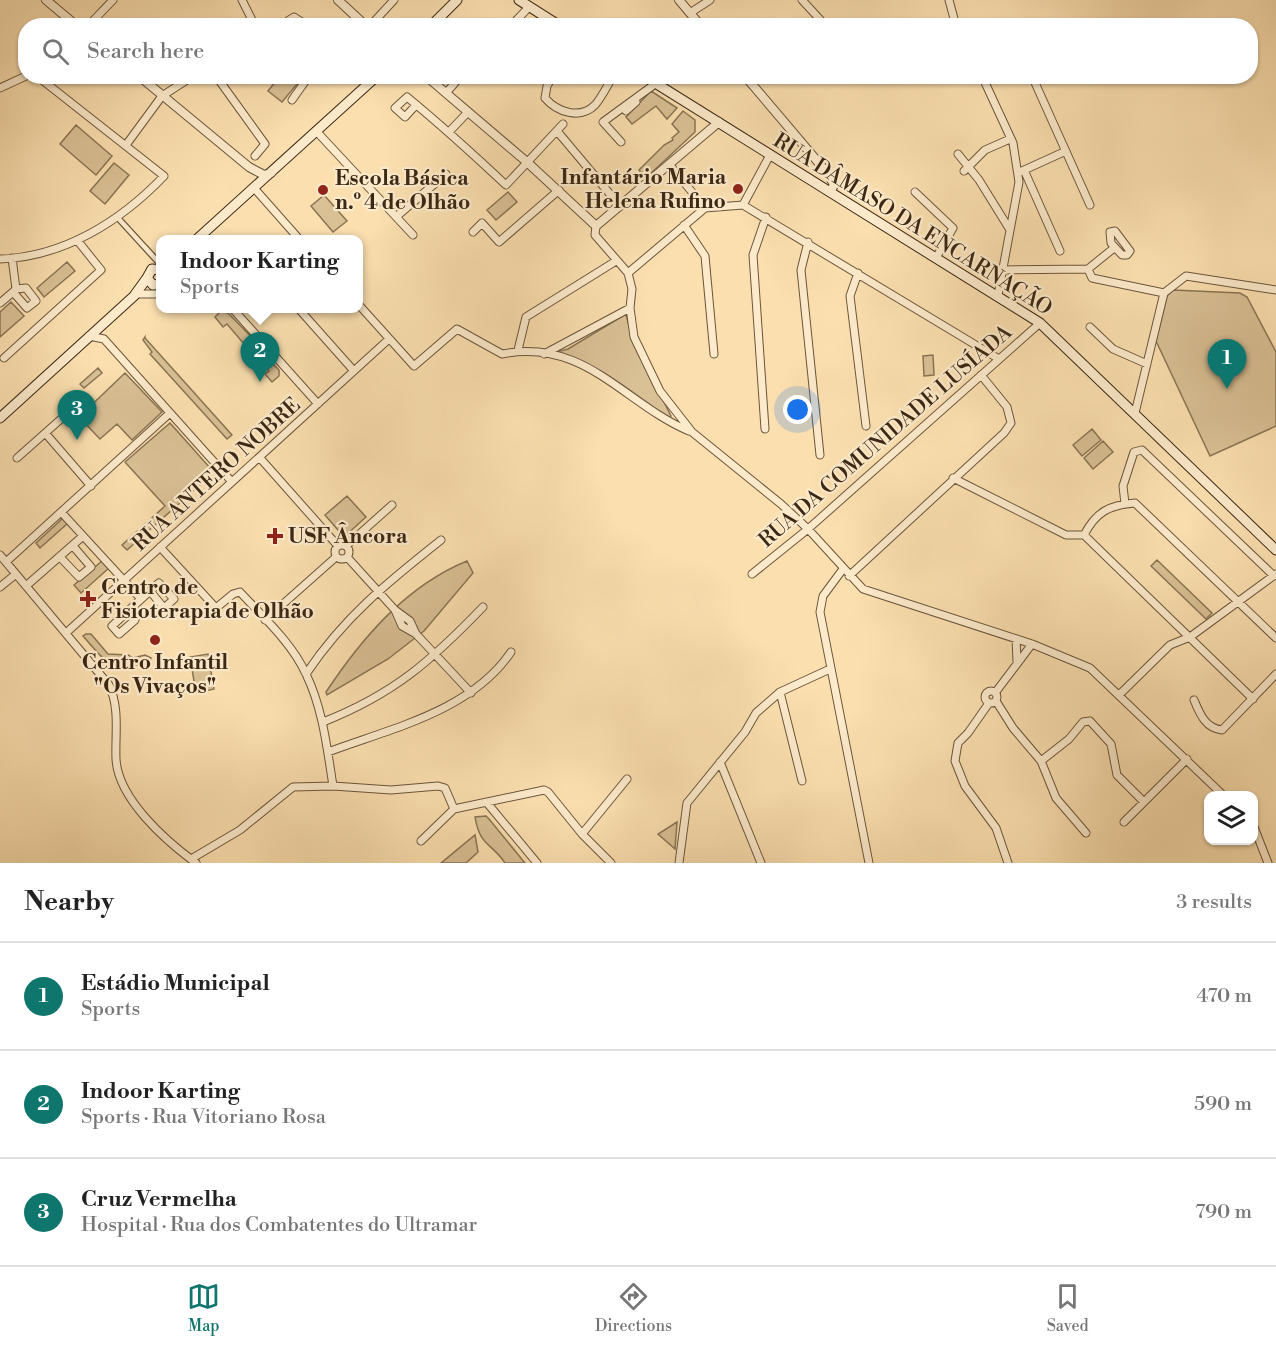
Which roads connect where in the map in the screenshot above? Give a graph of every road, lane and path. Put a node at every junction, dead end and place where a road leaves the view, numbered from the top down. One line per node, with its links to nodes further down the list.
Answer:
1 (46, 0): 15 (street)
2 (113, 0): 16 (street)
3 (251, 0): 12 (street)
4 (338, 0): 18 (street)
5 (394, 0): 19 (street)
6 (457, 0): 20 (main road)
7 (519, 0): 13 (main road)
8 (680, 0): 14 (street)
9 (710, 0): 14 (street)
10 (802, 0): 24 (street)
11 (949, 0): 25 (street)
12 (244, 3): 17 (street)
13 (530, 7): 21 (street); 22 (main road)
14 (690, 13): 23 (street)
15 (67, 18)
16 (96, 18)
17 (251, 18)
18 (359, 18)
19 (376, 18)
20 (439, 18)
21 (519, 18)
22 (547, 18)
23 (694, 18)
24 (819, 18)
25 (954, 18)
26 (18, 80): 41 (street)
27 (47, 84): 56 (street)
28 (148, 84): 44 (street)
29 (181, 84): 44 (street)
30 (222, 84): 60 (street)
31 (303, 84): 45 (street)
32 (368, 84): 52 (main road)
33 (435, 84): 42 (street)
34 (454, 84): 42 (street)
35 (547, 84): 36 (street)
36 (608, 84)
37 (655, 84): 43 (street); 49 (main road, RUA DÂMASO DA ENCARNAÇÃO)
38 (752, 84): 70 (street)
39 (986, 84): 54 (street)
40 (1036, 84): 57 (street)
41 (0, 88)
42 (446, 93): 48 (street)
43 (641, 95): 47 (street); 55 (street)
44 (162, 96): 56 (street); 63 (street)
45 (292, 100)
46 (416, 105): 53 (street)
47 (626, 111)
48 (468, 112): 53 (street); 61 (street)
49 (718, 122): 59 (main road, RUA DÂMASO DA ENCARNAÇÃO); 62 (street)
50 (563, 124): 51 (street)
51 (557, 131): 61 (street); 74 (street)
52 (317, 132): 66 (main road); 76 (street)
53 (449, 132): 61 (street)
54 (1010, 138): 64 (street); 65 (street)
55 (621, 142)
56 (126, 145): 78 (street)
57 (1066, 151): 65 (street); 73 (street)
58 (958, 154): 64 (street)
59 (770, 155): 70 (main road, RUA DÂMASO DA ENCARNAÇÃO); 72 (street)
60 (255, 156)
61 (528, 163): 69 (street)
62 (669, 164): 74 (street); 75 (street)
63 (249, 167): 66 (street); 68 (street)
64 (967, 168): 81 (street)
65 (1021, 172): 81 (street); 89 (street)
66 (271, 173): 68 (main road)
67 (446, 174): 76 (street)
68 (255, 187): 84 (main road); 85 (street)
69 (559, 190): 80 (street); 82 (street)
70 (830, 192): 91 (main road, RUA DÂMASO DA ENCARNAÇÃO)
71 (915, 192): 91 (street)
72 (743, 205): 75 (street); 77 (street)
73 (1090, 205)
74 (621, 206): 80 (street)
75 (705, 208): 79 (street)
76 (397, 216): 83 (street)
77 (766, 217): 87 (street); 132 (street)
78 (118, 218): 86 (street); 94 (street)
79 (684, 225): 98 (street); 120 (street)
80 (596, 226): 93 (street)
81 (1010, 230): 97 (street)
82 (472, 232)
83 (413, 234)
84 (202, 235)
85 (296, 235)
86 (77, 240): 90 (street); 121 (street)
87 (808, 242): 99 (street); 135 (street)
88 (1114, 248): 96 (street)
89 (1060, 251)
90 (12, 258): 92 (street); 107 (street)
91 (936, 258): 106 (main road, RUA DÂMASO DA ENCARNAÇÃO)
92 (0, 259)
93 (616, 261): 98 (street); 118 (street)
94 (156, 262)
95 (156, 269): 100 (main road)
96 (1088, 269): 97 (street); 104 (street)
97 (1002, 270): 106 (street)
98 (628, 273): 108 (street)
99 (858, 273): 122 (street); 131 (street)
100 (147, 278): 101 (main road); 105 (main road)
101 (156, 286)
102 (156, 288): 105 (main road)
103 (1276, 290): 104 (street)
104 (1164, 293): 123 (street)
105 (136, 295): 113 (main road)
106 (998, 295): 112 (main road, RUA DÂMASO DA ENCARNAÇÃO)
107 (2, 297)
108 (630, 308): 119 (street); 133 (street)
109 (363, 310): 117 (street)
110 (236, 313): 126 (street)
111 (302, 313): 124 (street)
112 (1040, 323): 122 (street, RUA DA COMUNIDADE LUSÍADA); 129 (main road, RUA DÂMASO DA ENCARNAÇÃO)
113 (102, 324): 115 (main road); 116 (street)
114 (1090, 327): 123 (street)
115 (89, 336): 116 (street); 130 (main road)
116 (104, 339): 128 (street)
117 (389, 339): 118 (street); 124 (street, RUA ANTERO NOBRE)
118 (518, 350): 119 (street)
119 (544, 354): 133 (street)
120 (714, 354)
121 (4, 358)
122 (999, 359): 125 (street, RUA DA COMUNIDADE LUSÍADA)
123 (1147, 364): 129 (street)
124 (354, 371): 126 (street, RUA ANTERO NOBRE)
125 (981, 375): 138 (street); 144 (street, RUA DA COMUNIDADE LUSÍADA)
126 (318, 404): 137 (street, RUA ANTERO NOBRE)
127 (70, 411): 134 (street)
128 (170, 413): 139 (street); 140 (street)
129 (1135, 413): 152 (main road, RUA DÂMASO DA ENCARNAÇÃO)
130 (0, 418)
131 (866, 426)
132 (765, 429)
133 (692, 432): 144 (street)
134 (46, 434): 136 (street); 140 (street)
135 (820, 455)
136 (17, 458)
137 (260, 458): 139 (street, RUA ANTERO NOBRE); 149 (street)
138 (953, 478): 145 (street); 162 (street)
139 (232, 482): 151 (street, RUA ANTERO NOBRE)
140 (91, 486): 143 (street)
141 (1125, 504): 145 (street); 161 (street); 169 (street)
142 (392, 505): 150 (street)
143 (62, 513): 146 (street); 157 (street)
144 (808, 529): 158 (street); 160 (street, RUA DA COMUNIDADE LUSÍADA)
145 (1084, 535): 174 (street)
146 (83, 536): 148 (street); 163 (street)
147 (441, 540): 166 (street)
148 (73, 546): 154 (street); 154 (street)
149 (338, 546): 150 (street); 155 (street)
150 (346, 546): 156 (street)
151 (160, 548): 163 (street, RUA ANTERO NOBRE); 172 (street)
152 (1276, 550)
153 (0, 555): 157 (street)
154 (60, 557): 164 (street)
155 (336, 557): 156 (street); 172 (street)
156 (347, 557): 166 (street)
157 (6, 562): 159 (street)
158 (843, 569): 162 (street); 181 (street)
159 (16, 574): 164 (street); 165 (street)
160 (752, 574)
161 (1275, 575): 169 (street)
162 (849, 576): 176 (street)
163 (123, 581): 168 (street); 173 (street, RUA ANTERO NOBRE)
164 (26, 586): 173 (street)
165 (0, 587)
166 (377, 590): 179 (street); 182 (street)
167 (150, 591): 168 (street)
168 (141, 599): 170 (street)
169 (1238, 602): 174 (street); 175 (street)
170 (133, 607)
171 (483, 607): 179 (street)
172 (265, 620): 182 (street)
173 (66, 633): 207 (street)
174 (1190, 637): 186 (street); 187 (street)
175 (1276, 638)
176 (1016, 639): 177 (street); 180 (street)
177 (1032, 644): 180 (street); 186 (street)
178 (511, 652): 185 (street)
179 (435, 656): 185 (street); 190 (street)
180 (1017, 661): 189 (street)
181 (830, 669): 184 (street); 212 (street)
182 (306, 674): 190 (street)
183 (1276, 674): 187 (street)
184 (780, 692): 194 (street); 196 (street)
185 (471, 693): 191 (street)
186 (1119, 695): 192 (street)
187 (1253, 699): 188 (street)
188 (1194, 700)
189 (993, 702): 193 (street); 213 (street)
190 (323, 722): 191 (street)
191 (328, 752): 197 (street)
192 (1187, 759): 198 (street); 199 (street)
193 (1041, 761): 199 (street); 203 (street)
194 (720, 762): 210 (street); 211 (street)
195 (627, 779): 204 (street)
196 (802, 781)
197 (333, 786): 201 (street); 207 (street)
198 (1220, 791)
199 (1144, 802): 202 (street)
200 (488, 804): 201 (street); 204 (street); 208 (street)
201 (454, 810): 206 (street)
202 (1124, 822)
203 (1086, 833)
204 (582, 834): 209 (street)
205 (1258, 837): 214 (street)
206 (421, 841)
207 (194, 861)
208 (537, 863)
209 (611, 863)
210 (680, 863)
211 (761, 863)
212 (869, 863)
213 (1008, 863)
214 (1268, 863)

